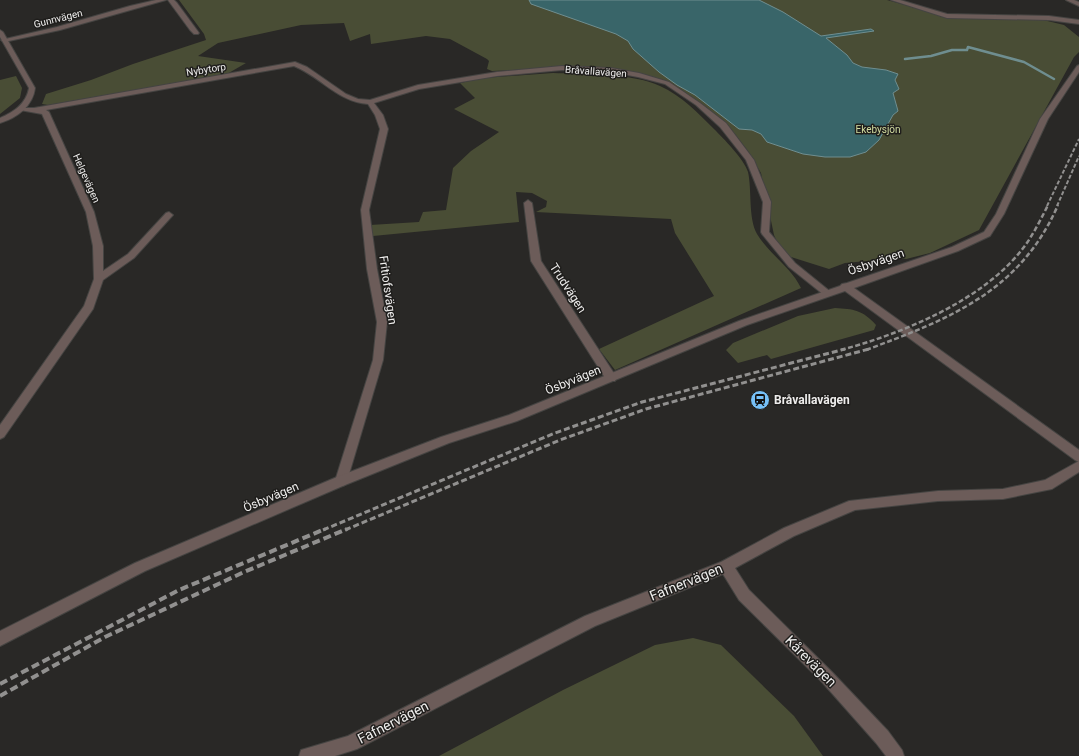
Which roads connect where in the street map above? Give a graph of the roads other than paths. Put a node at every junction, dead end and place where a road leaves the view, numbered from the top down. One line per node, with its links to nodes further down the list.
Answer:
1 (164, 0): 9 (street, Gunnvägen)
2 (171, 0): 8 (street)
3 (894, 0): 6 (street)
4 (1069, 0): 5 (street)
5 (1079, 4)
6 (1079, 22)
7 (0, 32): 9 (street)
8 (196, 33)
9 (4, 40): 12 (street)
10 (1079, 67): 18 (street, Ösbyvägen)
11 (370, 102): 13 (street, Nybytorp); 19 (street, Bråvallavägen); 24 (street, Fritiofsvägen)
12 (22, 109): 13 (street); 14 (street)
13 (36, 110): 17 (street, Helgevägen)
14 (0, 121)
15 (528, 203): 20 (street, Trudvägen)
16 (169, 215): 17 (street)
17 (99, 279): 21 (street, Helgevägen)
18 (845, 286): 19 (street, Ösbyvägen); 22 (street)
19 (827, 293): 20 (street, Ösbyvägen)
20 (611, 378): 24 (street, Ösbyvägen)
21 (0, 434)
22 (1079, 457)
23 (1079, 466): 25 (street, Fafnervägen)
24 (341, 481): 26 (street, Ösbyvägen)
25 (726, 566): 27 (street, Fafnervägen); 28 (street, Kårevägen)
26 (0, 639)
27 (307, 756)
28 (896, 756)

